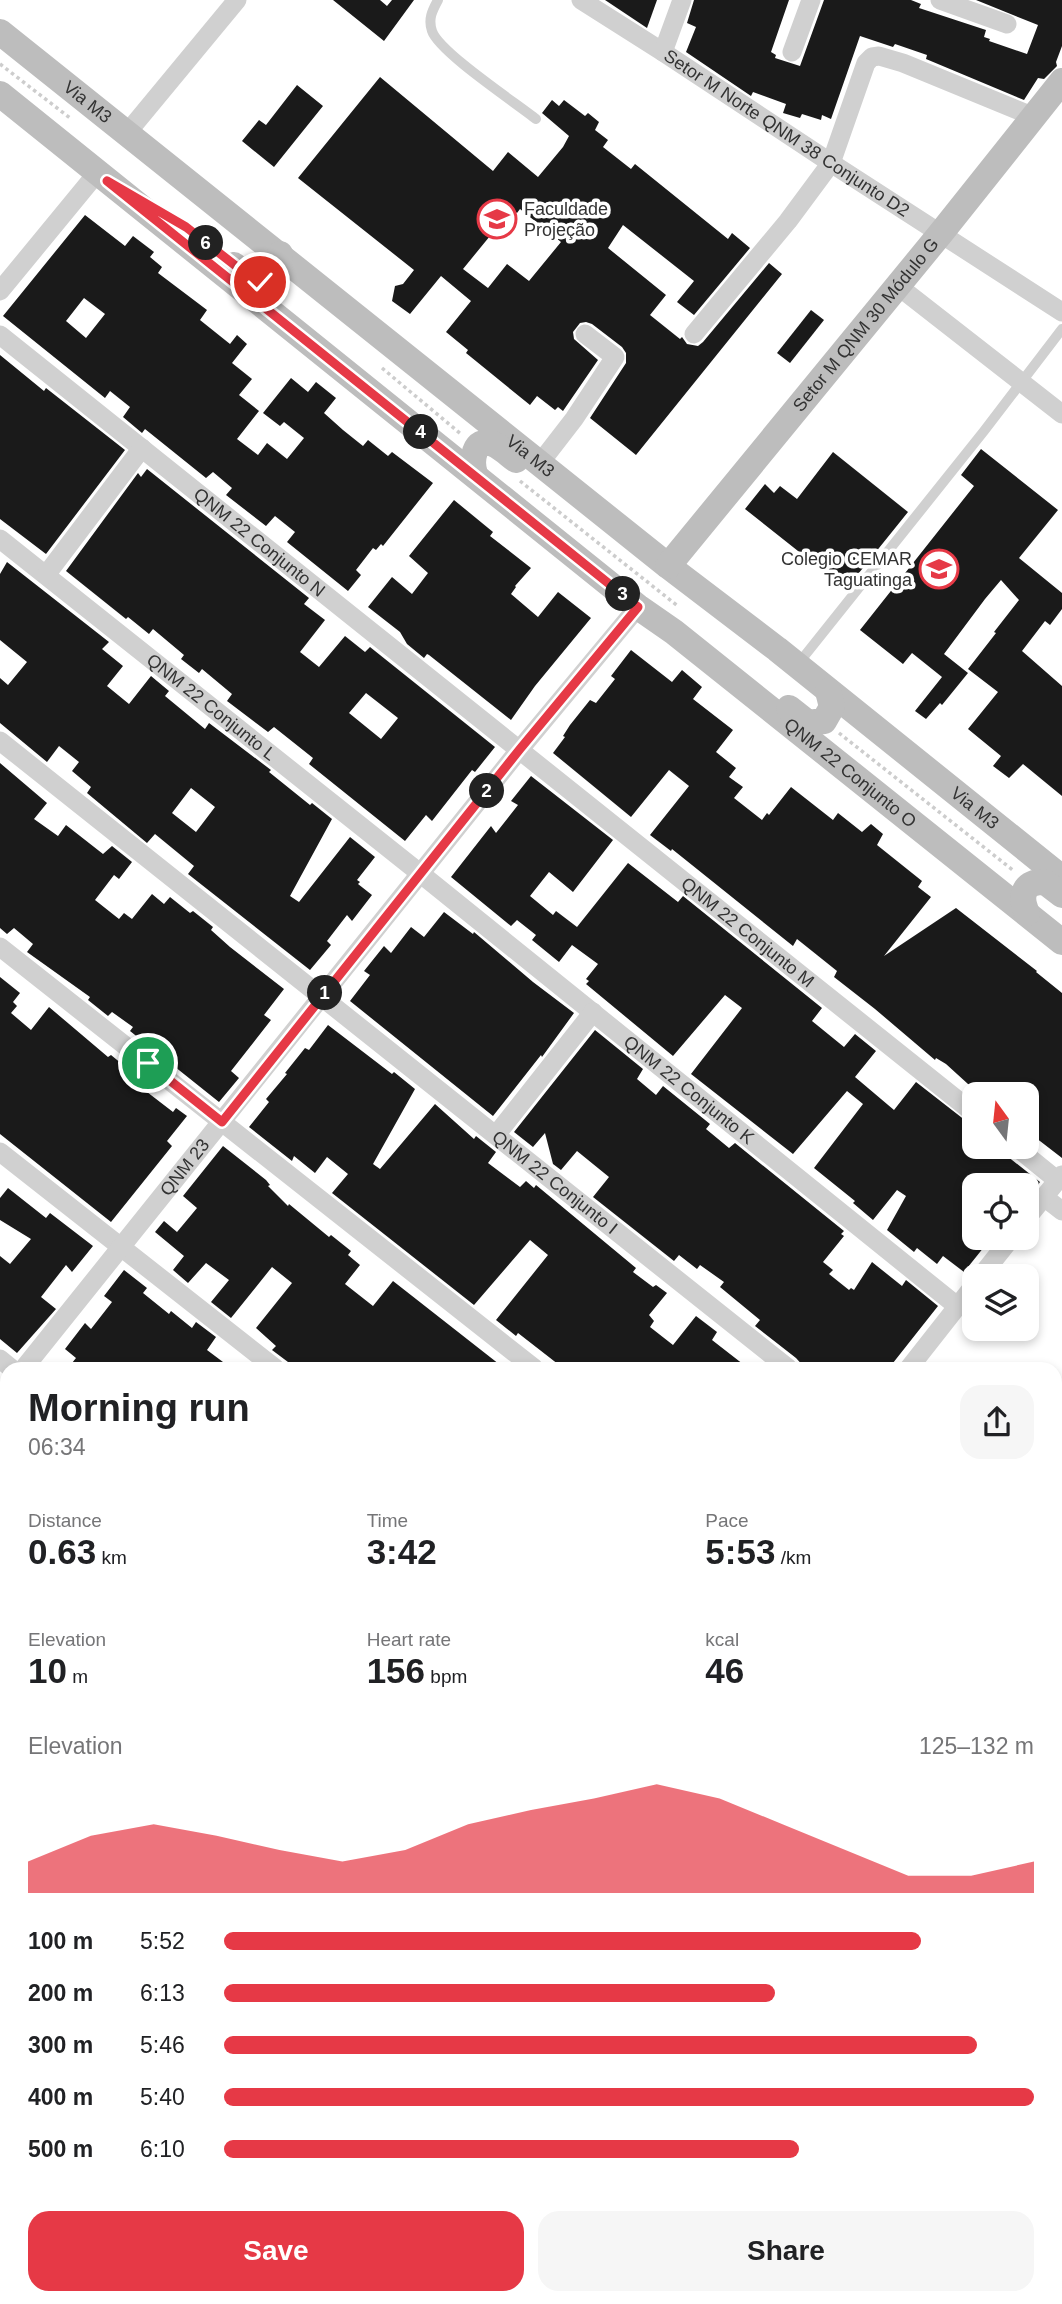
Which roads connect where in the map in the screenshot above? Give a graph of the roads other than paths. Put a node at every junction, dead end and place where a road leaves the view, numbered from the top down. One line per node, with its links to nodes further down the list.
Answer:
1 (237, 0): 15 (street)
2 (438, 0): 14 (lane)
3 (581, 0): 9 (street, Setor M Norte QNM 38 Conjunto D2)
4 (682, 0): 9 (street)
5 (811, 0): 10 (street)
6 (940, 0): 7 (street)
7 (1007, 24)
8 (0, 32): 15 (main road, Via M3)
9 (663, 51): 16 (street, Setor M Norte QNM 38 Conjunto D2)
10 (792, 52)
11 (1062, 81): 13 (main road, Setor M QNM 30 Módulo G)
12 (0, 94): 17 (main road)
13 (1032, 116): 16 (street); 18 (main road, Setor M QNM 30 Módulo G)
14 (536, 119)
15 (127, 133): 19 (main road, Via M3)
16 (831, 163): 18 (street, Setor M Norte QNM 38 Conjunto D2); 25 (street)
17 (102, 177): 19 (main road); 21 (street); 31 (main road, QNM 22 Conjunto O)
18 (941, 233): 20 (main road, Setor M QNM 30 Módulo G); 22 (street, Setor M Norte QNM 38 Conjunto D2)
19 (279, 254): 30 (main road, Via M3)
20 (898, 286): 27 (street); 34 (main road, Setor M QNM 30 Módulo G)
21 (0, 291)
22 (1062, 312)
23 (1062, 329): 27 (lane)
24 (585, 334): 30 (street)
25 (694, 334)
26 (0, 335): 29 (street, QNM 22 Conjunto N)
27 (1022, 382): 28 (street); 38 (lane)
28 (1062, 414)
29 (142, 448): 35 (street); 41 (street, QNM 22 Conjunto N)
30 (541, 463): 32 (main road, Via M3)
31 (475, 474): 32 (main road); 36 (main road, QNM 22 Conjunto O)
32 (625, 532): 34 (main road, Via M3)
33 (0, 539): 35 (street, QNM 22 Conjunto L)
34 (668, 566): 38 (main road, Via M3)
35 (46, 575): 42 (street, QNM 22 Conjunto L)
36 (638, 607): 37 (main road, QNM 22 Conjunto O); 41 (street, QNM 23)
37 (674, 632): 39 (main road); 45 (main road, QNM 22 Conjunto O)
38 (796, 666): 39 (main road, Via M3)
39 (828, 691): 43 (main road, Via M3)
40 (0, 741): 48 (street, QNM 22 Conjunto I)
41 (520, 749): 42 (street, QNM 23); 50 (street, QNM 22 Conjunto M)
42 (421, 874): 48 (street, QNM 23); 49 (street, QNM 22 Conjunto K)
43 (1062, 878)
44 (1062, 895): 45 (main road)
45 (1027, 913): 46 (main road, QNM 22 Conjunto O)
46 (1062, 942)
47 (0, 947): 51 (street)
48 (323, 996): 51 (street, QNM 23); 52 (street, QNM 22 Conjunto I)
49 (593, 1012): 52 (street); 63 (street, QNM 22 Conjunto K)
50 (962, 1104)
51 (222, 1122): 59 (street, QNM 23); 66 (street)
52 (496, 1135): 67 (street, QNM 22 Conjunto I)
53 (0, 1152): 59 (street)
54 (1033, 1159): 55 (street)
55 (1060, 1178): 56 (street)
56 (1044, 1197): 57 (street); 58 (street)
57 (1039, 1203)
58 (1062, 1211)
59 (121, 1247): 64 (street, QNM 23); 65 (street)
60 (1002, 1250): 61 (street)
61 (991, 1264)
62 (962, 1300): 63 (street)
63 (957, 1306): 68 (street)
64 (29, 1362)
65 (267, 1362)
66 (526, 1362)
67 (780, 1362)
68 (914, 1362)

